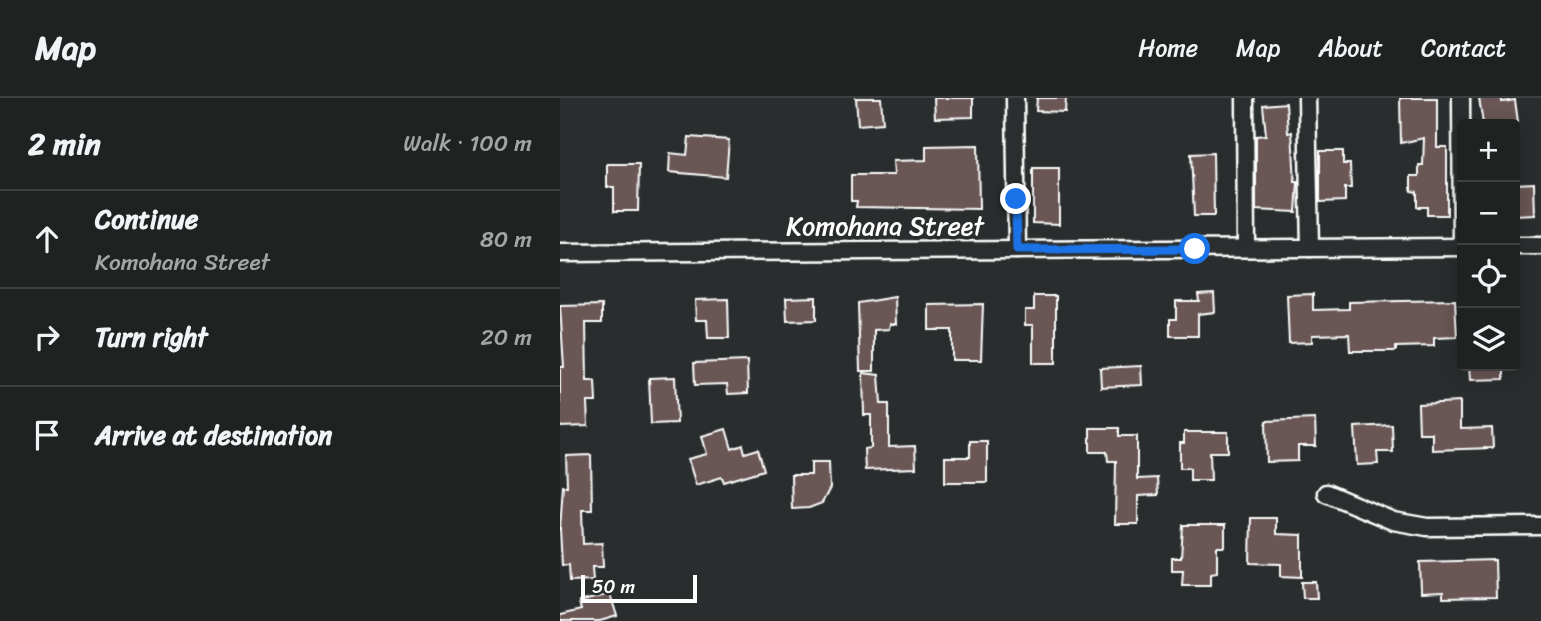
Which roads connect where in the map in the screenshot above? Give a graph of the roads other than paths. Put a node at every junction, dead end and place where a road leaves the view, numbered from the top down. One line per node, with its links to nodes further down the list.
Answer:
1 (1015, 98): 11 (street)
2 (1245, 98): 9 (street)
3 (1307, 98): 10 (street)
4 (1461, 98): 5 (street)
5 (1462, 245)
6 (1520, 246): 7 (street)
7 (1541, 246)
8 (1457, 247): 10 (street, Komohana Street)
9 (1246, 248): 10 (street, Komohana Street); 11 (street, Komohana Street)
10 (1310, 248)
11 (1017, 250): 12 (street, Komohana Street)
12 (560, 253)
13 (1326, 494): 14 (street)
14 (1541, 526)

